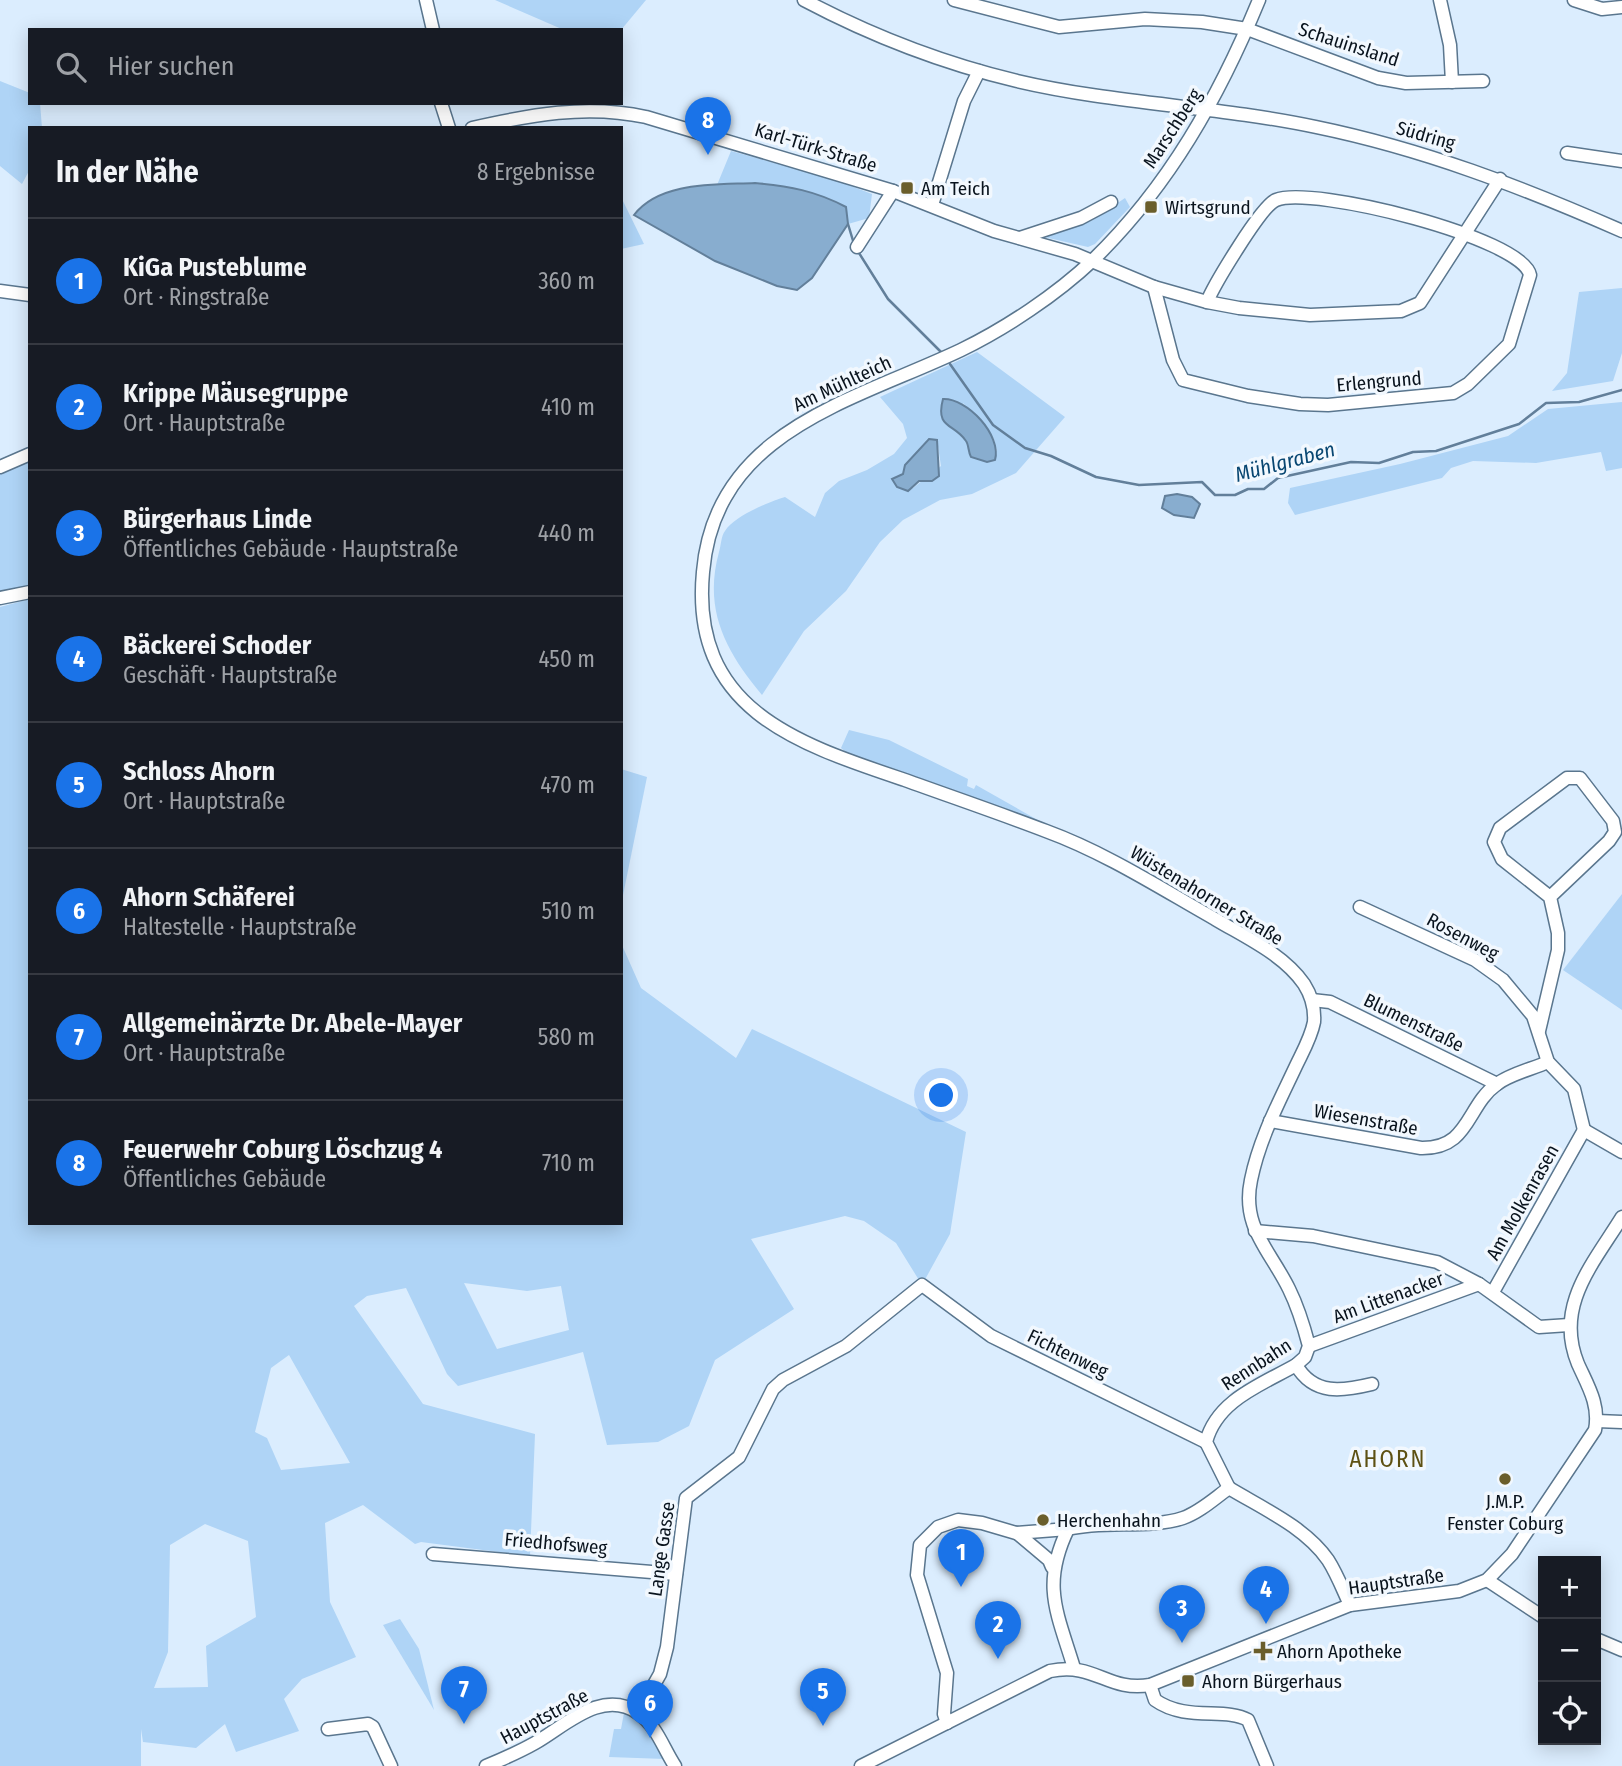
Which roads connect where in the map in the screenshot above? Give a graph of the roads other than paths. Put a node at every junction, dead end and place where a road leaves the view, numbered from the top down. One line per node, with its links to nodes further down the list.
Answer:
1 (426, 0): 8 (street)
2 (804, 0): 10 (street)
3 (954, 0): 9 (street, Schauinsland)
4 (1259, 0): 9 (street, Marschberg)
5 (1440, 0): 12 (street)
6 (1574, 0): 7 (street)
7 (1622, 7)
8 (433, 28)
9 (1247, 29): 12 (street, Schauinsland); 16 (street, Marschberg)
10 (979, 71): 16 (street); 24 (street)
11 (1483, 81): 12 (street, Schauinsland)
12 (1452, 82)
13 (442, 105): 17 (street)
14 (556, 107): 15 (street, Karl-Türk-Straße); 18 (street, Karl-Türk-Straße)
15 (594, 107): 22 (street, Karl-Türk-Straße)
16 (1209, 110): 21 (street, Südring); 29 (street, Marschberg)
17 (448, 126)
18 (480, 126)
19 (1567, 153): 20 (street)
20 (1622, 161)
21 (1500, 178): 25 (street, Südring); 26 (street, Karl-Türk-Straße)
22 (893, 191): 24 (street, Karl-Türk-Straße); 28 (street)
23 (1111, 202): 27 (street)
24 (932, 205): 27 (street, Karl-Türk-Straße)
25 (1622, 231)
26 (1466, 235): 30 (street, Erlengrund); 33 (street, Karl-Türk-Straße); 33 (street, Erlengrund)
27 (1020, 238): 29 (street, Karl-Türk-Straße)
28 (857, 247)
29 (1091, 261): 30 (street, Karl-Türk-Straße); 38 (street, Am Mühlteich)
30 (1154, 287): 33 (street, Karl-Türk-Straße)
31 (0, 291): 32 (street)
32 (28, 296)
33 (1208, 302)
34 (28, 455): 35 (street)
35 (0, 467)
36 (28, 592): 37 (street)
37 (0, 598)
38 (713, 652): 41 (street, Wüstenahorner Straße)
39 (1550, 897): 39 (street); 42 (street)
40 (1360, 907): 42 (street, Rosenweg)
41 (1312, 1000): 44 (street, Blumenstraße); 45 (street)
42 (1539, 1031): 43 (street, Rosenweg)
43 (1548, 1062): 44 (street, Wiesenstraße); 46 (street, Rosenweg)
44 (1497, 1084): 45 (street, Wiesenstraße)
45 (1270, 1121): 49 (street)
46 (1584, 1130): 47 (street); 52 (street, Am Molkenrasen)
47 (1622, 1152)
48 (1622, 1217): 53 (street)
49 (1255, 1231): 50 (street); 54 (street, Rennbahn)
50 (1479, 1284): 52 (street); 54 (street, Am Littenacker)
51 (922, 1285): 59 (street, Fichtenweg); 65 (street, Lange Gasse)
52 (1493, 1293): 53 (street)
53 (1569, 1325): 57 (street)
54 (1310, 1346): 55 (street, Rennbahn)
55 (1296, 1365): 56 (street); 59 (street, Rennbahn)
56 (1373, 1384)
57 (1597, 1421): 58 (street); 66 (street, Hauptstraße)
58 (1621, 1426)
59 (1206, 1442): 60 (street)
60 (1229, 1488): 61 (street); 67 (street)
61 (1068, 1530): 62 (street); 64 (street)
62 (1016, 1532): 64 (street); 74 (street)
63 (433, 1554): 65 (street, Friedhofsweg)
64 (1052, 1567): 71 (street)
65 (676, 1574): 73 (street, Lange Gasse)
66 (1487, 1580): 67 (street, Hauptstraße); 68 (street)
67 (1350, 1605): 72 (street, Hauptstraße)
68 (1538, 1614)
69 (1601, 1641): 70 (street)
70 (1622, 1650)
71 (1074, 1668): 72 (street, Hauptstraße); 74 (street)
72 (1150, 1685): 80 (street)
73 (638, 1713): 77 (street, Hauptstraße); 78 (street)
74 (947, 1723): 79 (street)
75 (328, 1729): 76 (street)
76 (391, 1766)
77 (486, 1766)
78 (675, 1766)
79 (861, 1766)
80 (1267, 1766)

